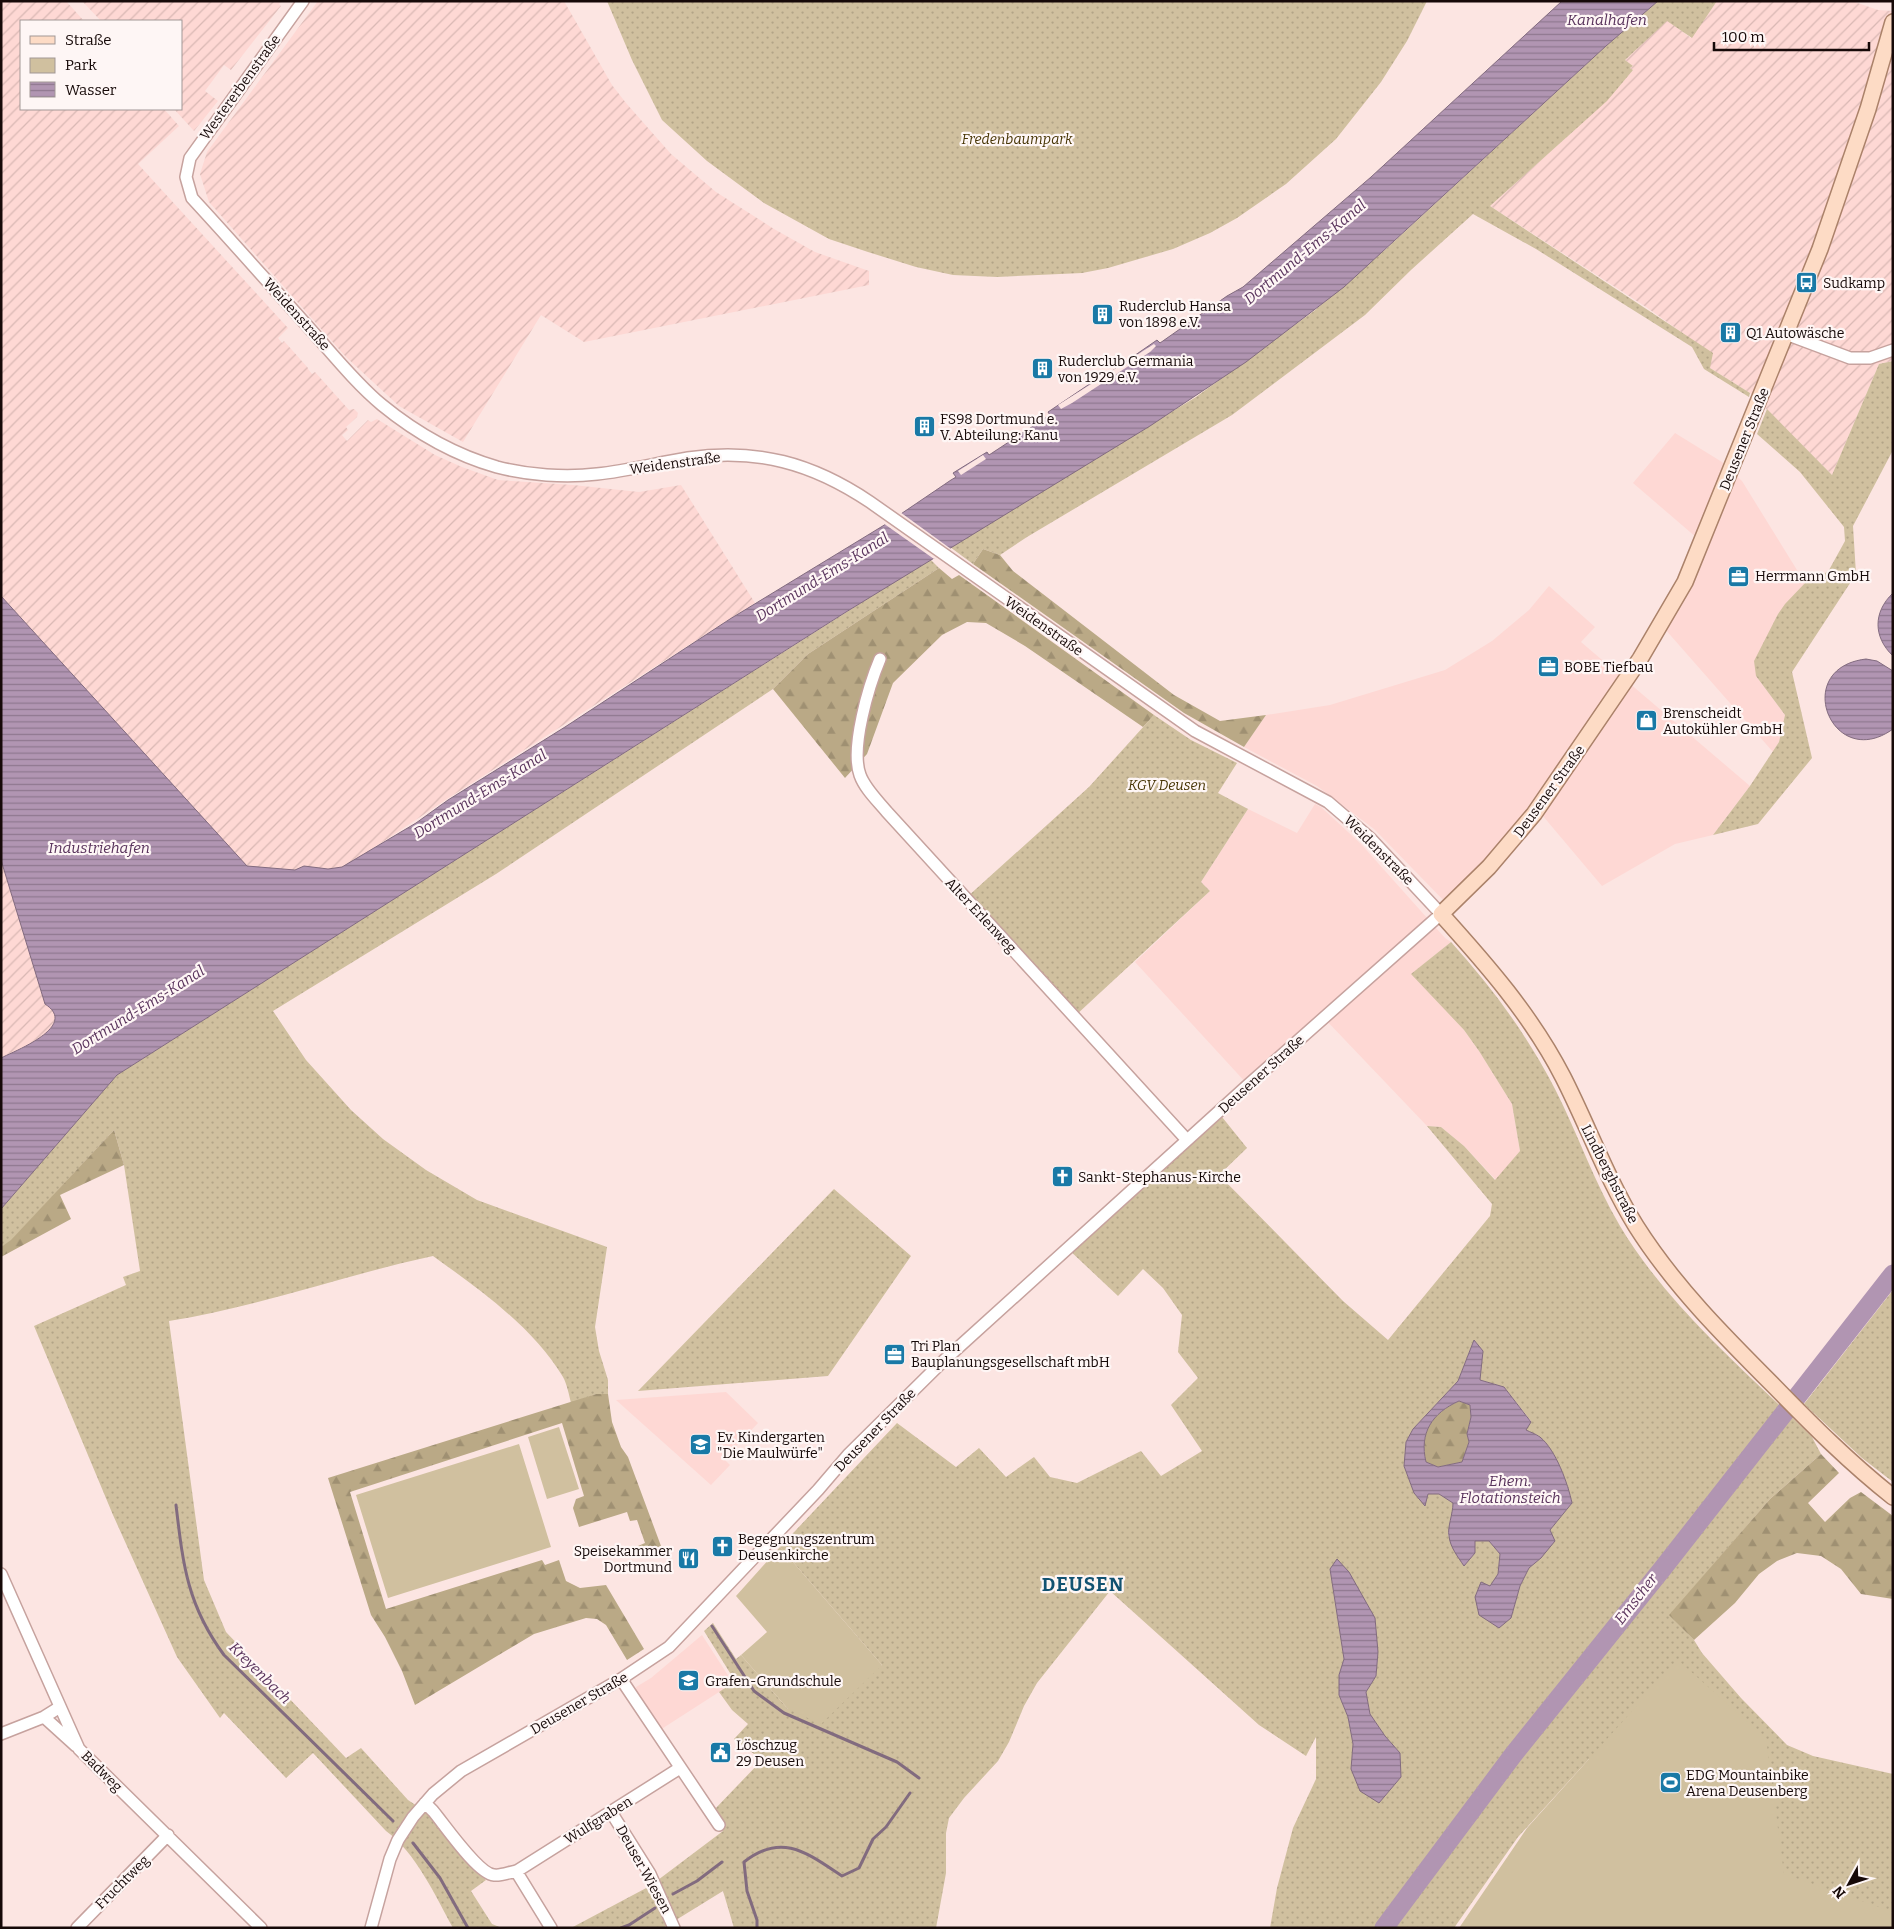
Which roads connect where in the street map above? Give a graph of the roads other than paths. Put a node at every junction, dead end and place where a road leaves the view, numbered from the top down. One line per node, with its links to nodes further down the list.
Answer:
1 (303, 1): 3 (street, Westererbenstraße)
2 (1893, 22): 4 (main road, Deusener Straße)
3 (186, 177): 7 (street, Weidenstraße)
4 (1786, 334): 5 (street); 7 (main road, Deusener Straße)
5 (1893, 350)
6 (880, 659): 8 (street, Alter Erlenweg)
7 (1441, 914): 8 (street, Deusener Straße); 9 (main road, Lindberghstraße)
8 (1187, 1140): 11 (street, Deusener Straße)
9 (1893, 1497)
10 (1, 1574): 12 (street, Badweg)
11 (621, 1679): 16 (street); 17 (street, Deusener Straße)
12 (60, 1707): 13 (street); 15 (street, Badweg)
13 (44, 1717): 14 (street); 15 (street)
14 (1, 1734)
15 (79, 1749): 20 (street, Badweg)
16 (680, 1768): 18 (street, Wulfgraben); 19 (street)
17 (424, 1803): 21 (street, Wulfgraben); 24 (street, Deusener Straße)
18 (611, 1812): 21 (street, Wulfgraben); 26 (street, Deuser Wiesen)
19 (719, 1825)
20 (168, 1835): 22 (street, Fruchtweg); 23 (street, Badweg)
21 (516, 1871): 25 (street)
22 (76, 1928)
23 (261, 1928)
24 (371, 1928)
25 (551, 1928)
26 (674, 1928)

